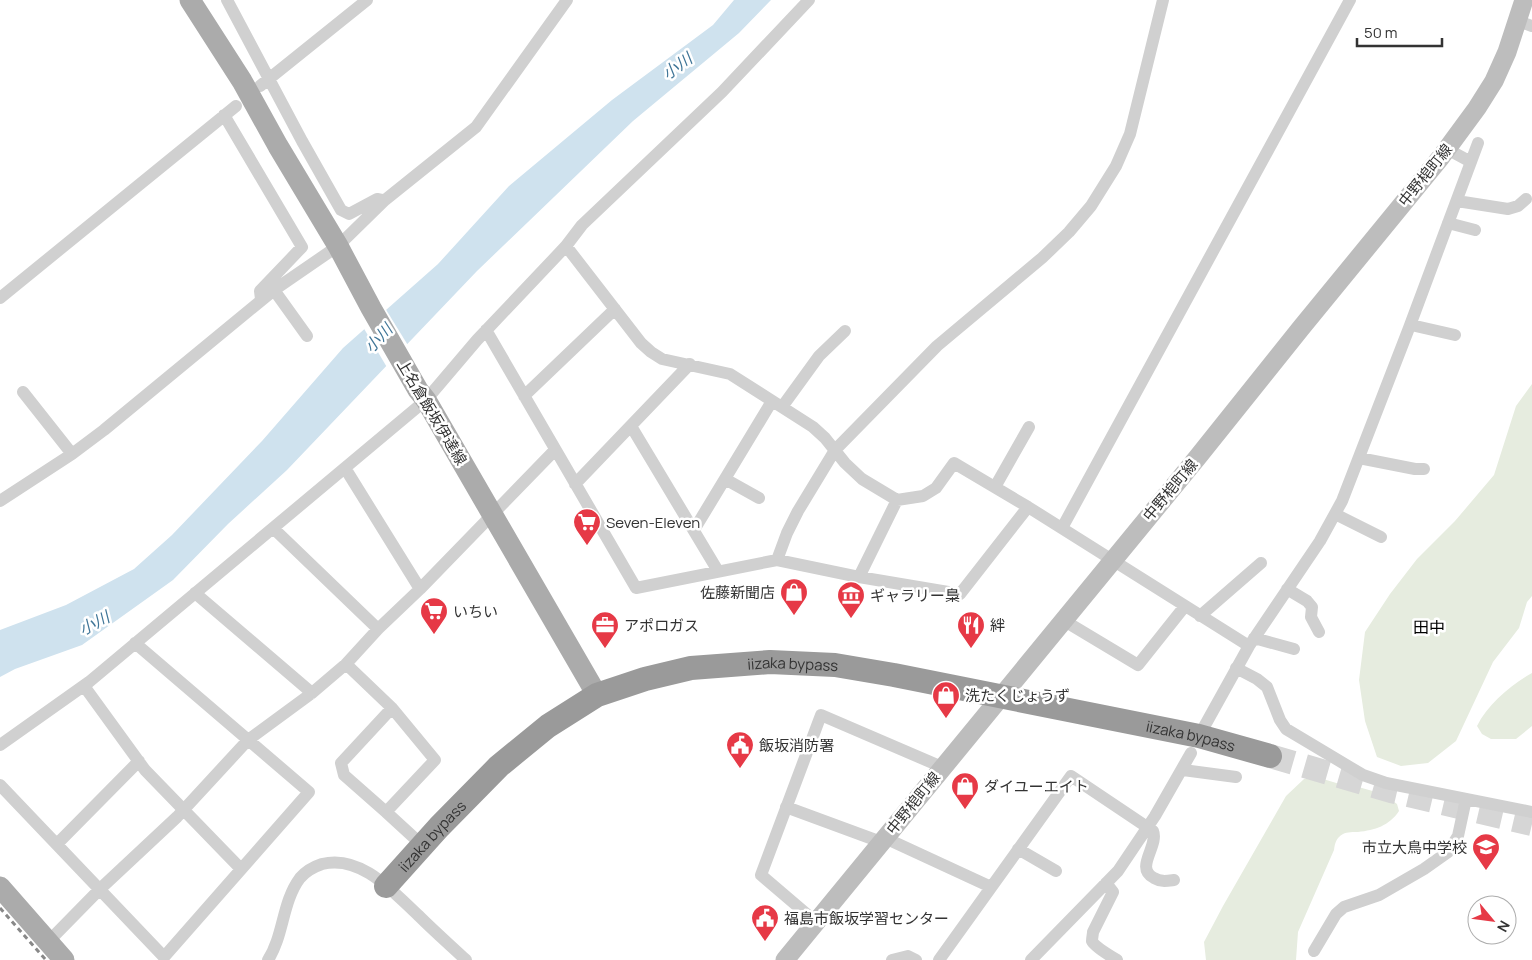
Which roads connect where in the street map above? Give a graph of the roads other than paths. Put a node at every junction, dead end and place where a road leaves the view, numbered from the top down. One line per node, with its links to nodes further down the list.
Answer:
1 (190, 0): 21 (main road, 上名倉飯坂伊達線)
2 (227, 0): 10 (street)
3 (367, 0): 10 (street)
4 (567, 0): 16 (street)
5 (809, 0): 22 (street)
6 (1163, 0): 40 (street)
7 (1350, 0): 55 (street)
8 (1524, 0): 9 (main road, 中野梍町線)
9 (1525, 23): 14 (main road, 中野梍町線)
10 (264, 83): 16 (street)
11 (236, 106): 12 (street)
12 (224, 115): 24 (street); 25 (street)
13 (1478, 143): 15 (street)
14 (1447, 149): 15 (street); 59 (main road, 中野梍町線)
15 (1471, 162): 18 (street)
16 (385, 200): 21 (street)
17 (1526, 200): 18 (street)
18 (1456, 201): 19 (street)
19 (1448, 223): 20 (street); 27 (street)
20 (1475, 230)
21 (338, 246): 23 (street); 34 (main road, 上名倉飯坂伊達線)
22 (566, 246): 26 (street); 28 (street)
23 (274, 290): 25 (street); 31 (street)
24 (0, 298)
25 (261, 300): 41 (street)
26 (615, 309): 32 (street); 35 (street)
27 (1411, 325): 30 (street); 42 (street)
28 (486, 330): 34 (street); 35 (street)
29 (845, 331): 36 (street)
30 (1455, 335)
31 (307, 336)
32 (690, 364): 36 (street); 37 (street)
33 (23, 392): 41 (street)
34 (422, 395): 43 (street); 53 (main road, 上名倉飯坂伊達線)
35 (524, 396): 39 (street)
36 (777, 404): 40 (street); 45 (street)
37 (631, 426): 46 (street); 56 (street)
38 (1029, 427): 47 (street)
39 (555, 450): 46 (street); 53 (street)
40 (835, 450): 50 (street); 58 (street)
41 (72, 454): 49 (street)
42 (1359, 458): 44 (street); 52 (street)
43 (345, 468): 54 (street); 63 (street)
44 (1424, 469)
45 (725, 479): 48 (street); 56 (street)
46 (575, 484): 61 (street)
47 (995, 487): 50 (street); 51 (street)
48 (759, 498)
49 (0, 500)
50 (897, 500): 62 (street)
51 (1028, 507): 55 (street); 62 (street)
52 (1335, 514): 57 (street); 64 (street)
53 (492, 515): 63 (street); 78 (main road, 上名倉飯坂伊達線)
54 (273, 528): 65 (street); 69 (street)
55 (1062, 528): 59 (street)
56 (694, 530): 61 (street)
57 (1381, 537)
58 (777, 560): 61 (street); 62 (street)
59 (1112, 560): 66 (street); 68 (main road, 中野梍町線)
60 (1260, 563): 67 (street)
61 (718, 570)
62 (859, 577)
63 (420, 589): 69 (street)
64 (1287, 590): 70 (street); 71 (street)
65 (195, 593): 72 (street); 77 (street)
66 (1185, 606): 67 (street); 68 (street)
67 (1200, 616): 71 (street)
68 (1062, 620): 79 (main road, 中野梍町線)
69 (378, 629): 74 (street)
70 (1318, 632)
71 (1251, 642): 73 (street); 75 (street)
72 (135, 643): 76 (street); 82 (street)
73 (1294, 649)
74 (346, 664): 77 (street); 80 (street)
75 (1236, 668): 81 (street); 91 (street)
76 (84, 686): 83 (street); 86 (street)
77 (312, 693): 82 (street)
78 (597, 695): 79 (highway, iizaka bypass); 99 (highway, iizaka bypass)
79 (1000, 697): 85 (highway, iizaka bypass); 87 (main road, 中野梍町線)
80 (392, 708): 94 (street); 94 (street)
81 (1204, 727)
82 (248, 740): 93 (street); 101 (street)
83 (0, 745)
84 (1192, 753): 88 (street)
85 (1270, 756)
86 (139, 761): 93 (street); 98 (street)
87 (942, 767): 92 (street); 97 (main road, 中野梍町線)
88 (1183, 770): 89 (street); 96 (street)
89 (1236, 777)
90 (0, 785): 98 (street)
91 (1466, 799): 95 (street); 111 (street)
92 (786, 807): 97 (street); 109 (street)
93 (184, 810): 101 (street); 108 (street)
94 (386, 812): 99 (street)
95 (1532, 812)
96 (1147, 827): 100 (street); 103 (street); 104 (street)
97 (883, 840): 107 (street); 109 (main road, 中野梍町線)
98 (57, 844): 108 (street)
99 (422, 845): 105 (highway, iizaka bypass)
100 (1018, 849): 102 (street); 107 (street)
101 (241, 869): 108 (street)
102 (1056, 871)
103 (1174, 880)
104 (1106, 883): 119 (street); 120 (street)
105 (386, 886): 113 (street); 114 (street)
106 (0, 887): 110 (main road)
107 (991, 887): 118 (street)
108 (100, 889): 110 (street)
109 (816, 922): 115 (main road, 中野梍町線)
110 (48, 942): 112 (main road)
111 (1314, 951)
112 (64, 960)
113 (268, 960)
114 (466, 960)
115 (784, 960)
116 (892, 960): 117 (street)
117 (916, 960)
118 (939, 960)
119 (1030, 960)
120 (1117, 960)

